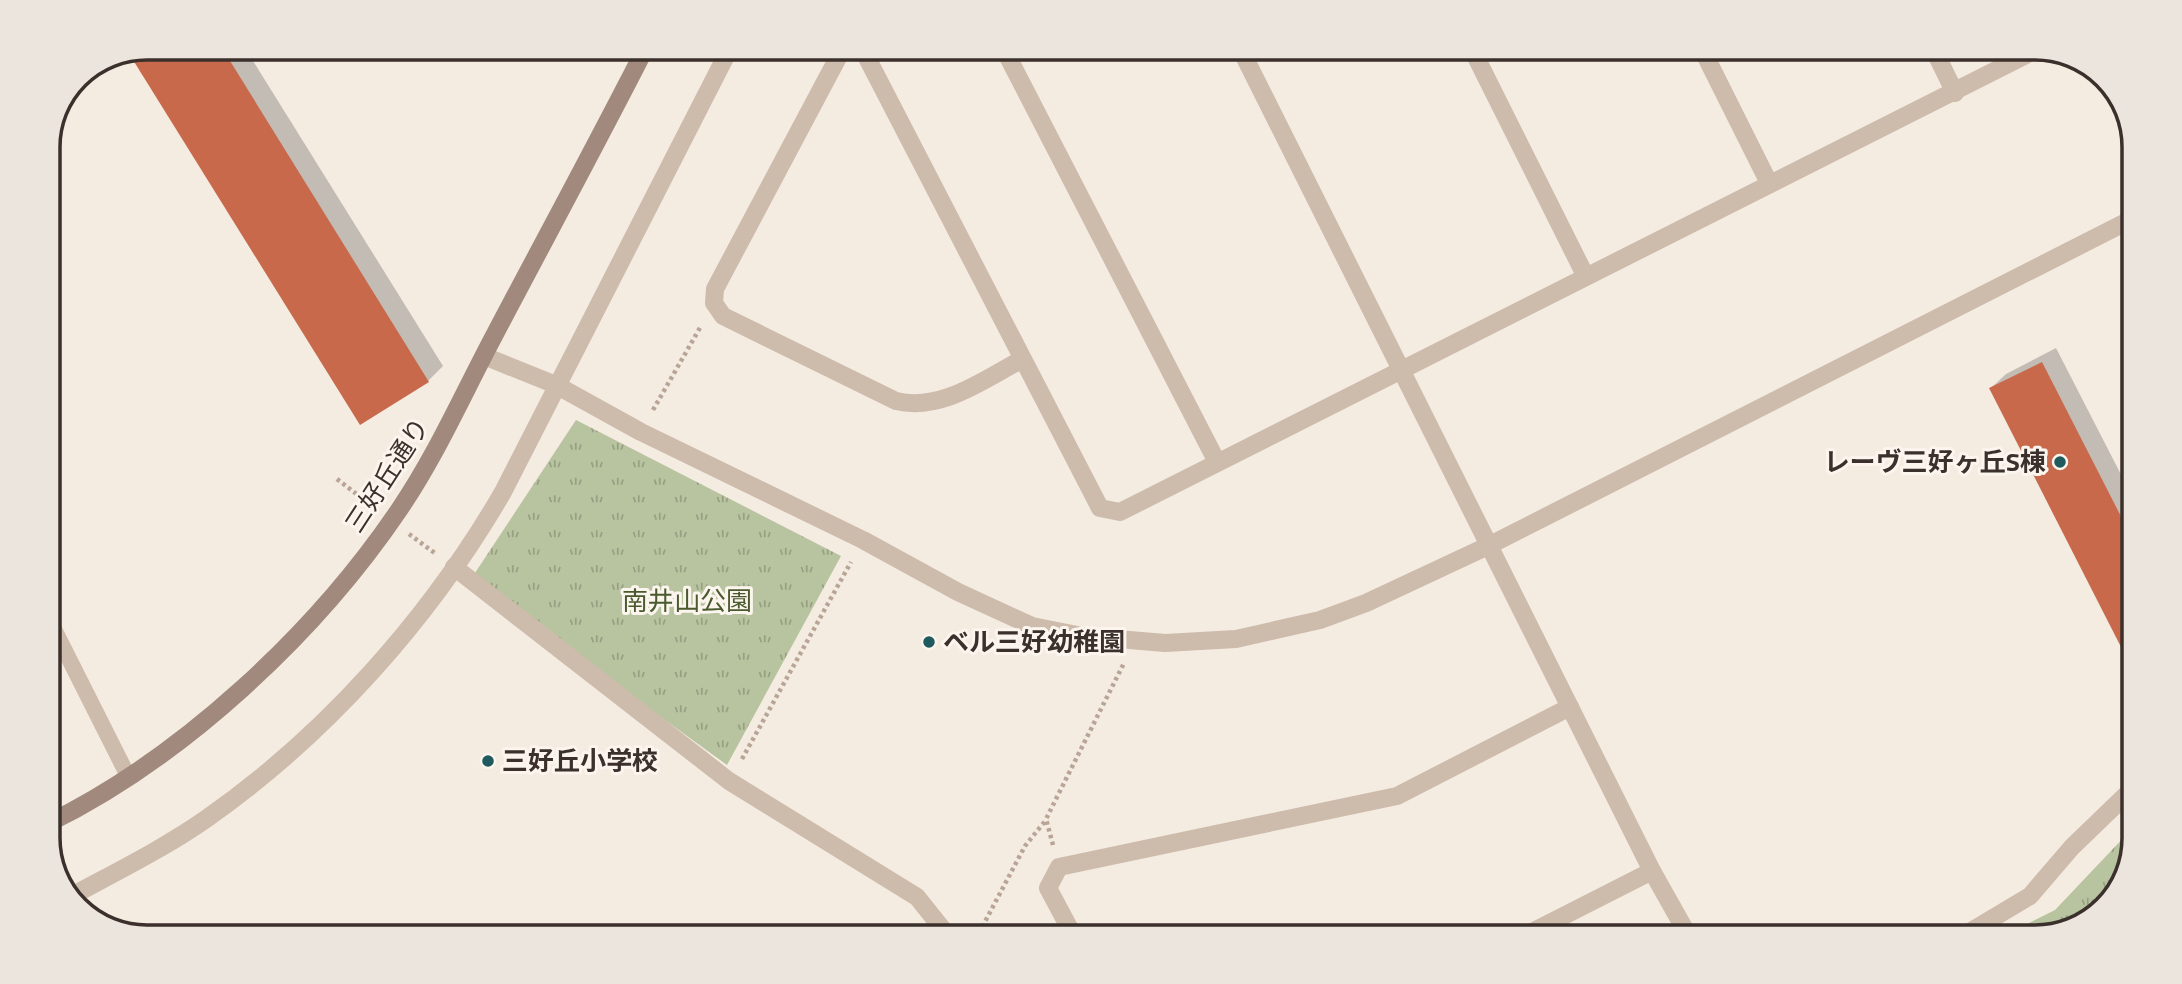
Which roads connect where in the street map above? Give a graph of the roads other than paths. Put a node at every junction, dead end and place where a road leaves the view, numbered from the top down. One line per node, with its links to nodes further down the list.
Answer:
1 (639, 60): 15 (street, 三好丘通り)
2 (724, 60): 20 (street)
3 (837, 60): 16 (street)
4 (868, 60): 16 (street)
5 (1009, 60): 18 (street)
6 (1246, 60): 17 (street)
7 (1478, 60): 14 (street)
8 (1708, 60): 12 (street)
9 (1940, 60): 11 (street)
10 (2017, 60): 11 (street)
11 (1955, 93): 12 (street)
12 (1769, 183): 14 (street)
13 (2122, 224): 19 (street)
14 (1585, 275): 17 (street)
15 (484, 356): 19 (street); 23 (street, 三好丘通り)
16 (1021, 360): 18 (street)
17 (1400, 369): 18 (street); 19 (street)
18 (1217, 462)
19 (1490, 545): 22 (street)
20 (453, 567): 27 (street); 28 (street)
21 (60, 641): 23 (lane)
22 (1570, 707): 26 (street); 29 (street)
23 (128, 776): 25 (street, 三好丘通り)
24 (2122, 799): 32 (street)
25 (60, 816)
26 (1652, 870): 30 (street); 31 (street)
27 (78, 892)
28 (940, 925)
29 (1068, 925)
30 (1545, 925)
31 (1682, 925)
32 (1981, 925)

